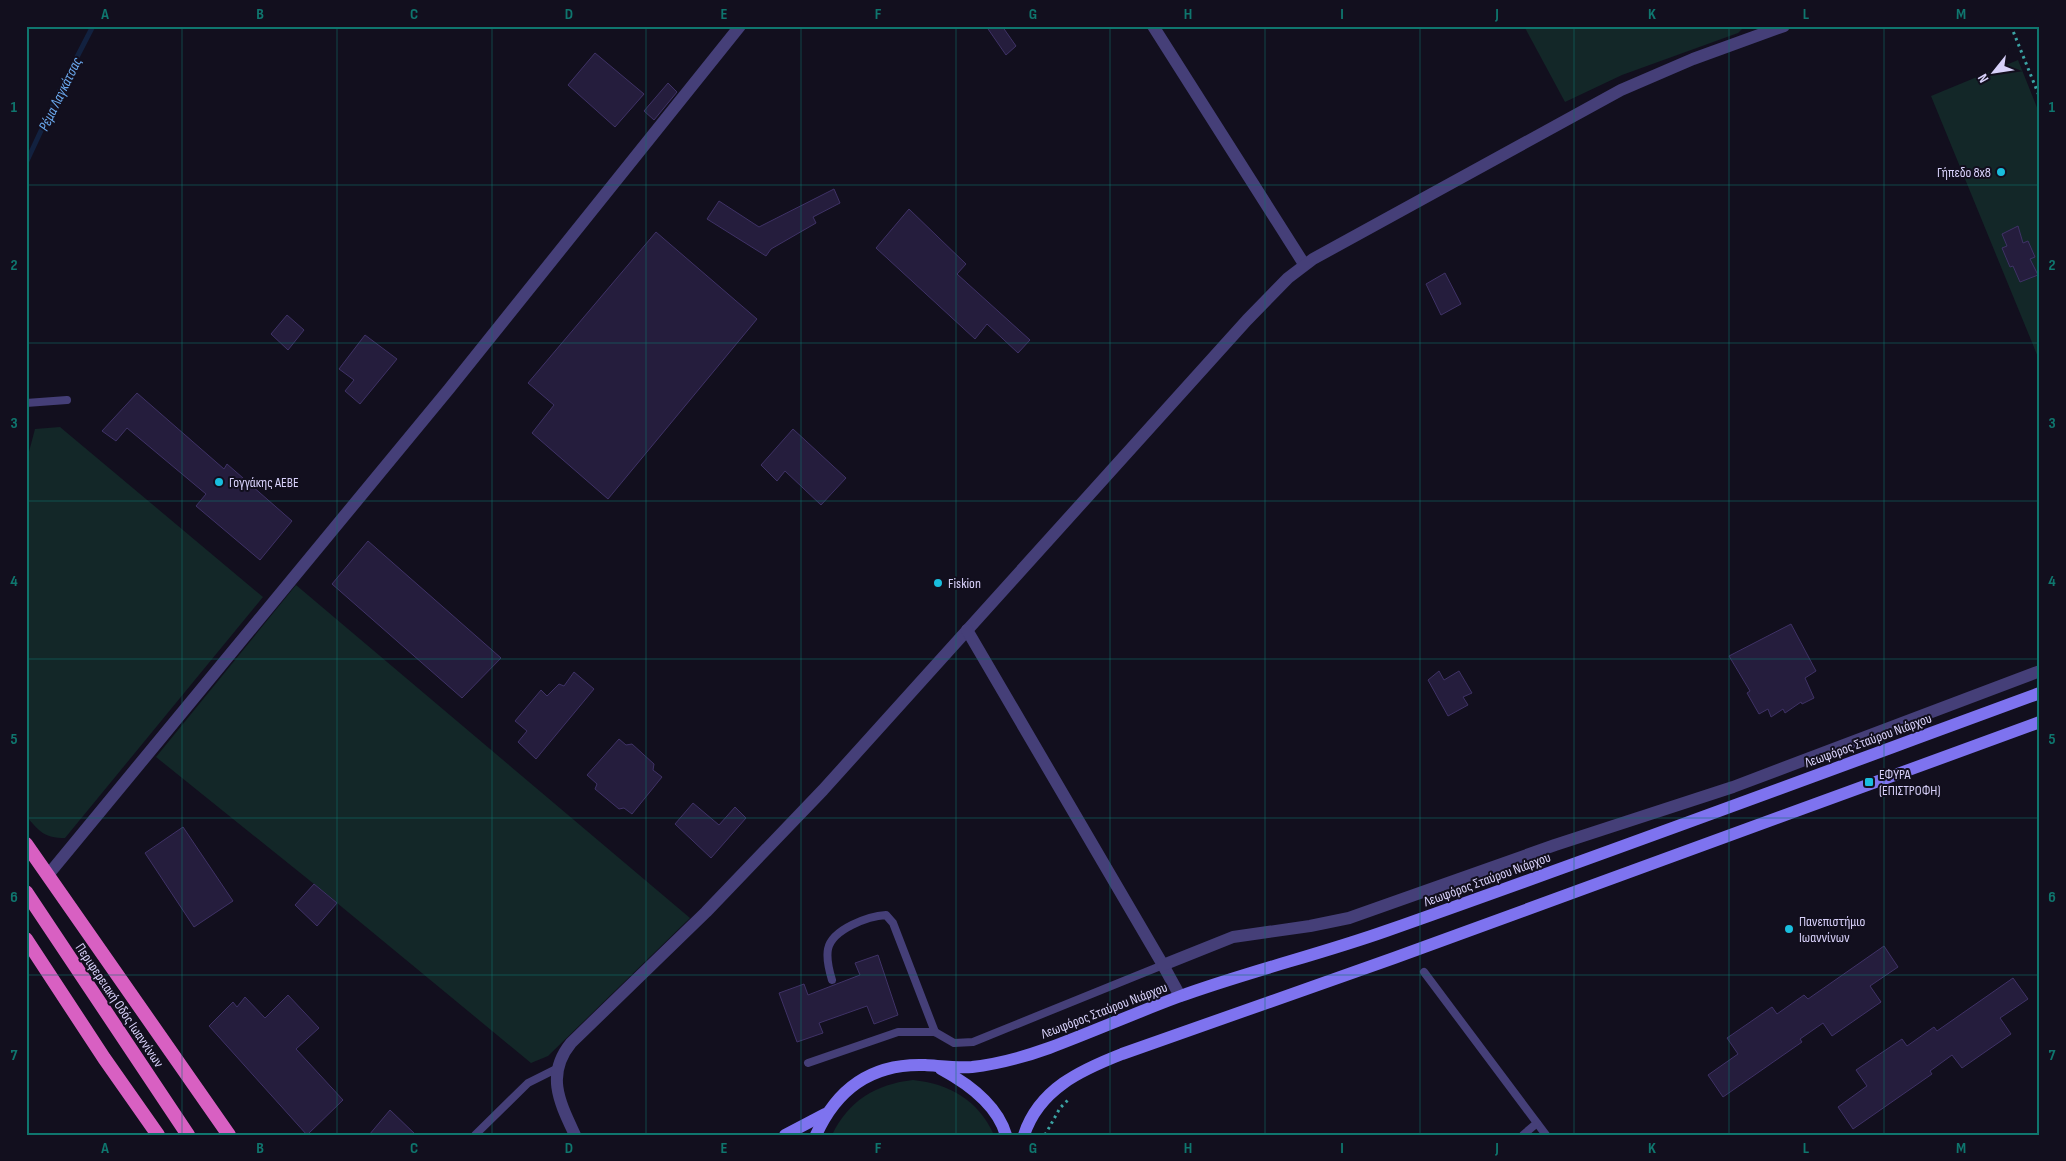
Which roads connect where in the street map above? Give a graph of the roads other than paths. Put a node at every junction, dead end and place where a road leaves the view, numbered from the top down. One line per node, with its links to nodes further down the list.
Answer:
1 (740, 26): 13 (street)
2 (1153, 26): 5 (street)
3 (1784, 26): 4 (street)
4 (1758, 31): 5 (street)
5 (1304, 264): 8 (street)
6 (67, 400): 7 (lane)
7 (26, 403)
8 (967, 630): 17 (street); 25 (street)
9 (2040, 671): 17 (street)
10 (2040, 693): 21 (main road, Λεωφόρος Σταύρου Νιάρχου)
11 (2040, 722): 36 (main road)
12 (26, 844): 13 (highway)
13 (48, 875): 30 (highway)
14 (26, 892): 29 (highway, Περιφερειακή Οδός Ιωαννίνων)
15 (26, 939): 19 (highway)
16 (26, 954): 19 (highway)
17 (1163, 965): 21 (street); 22 (lane)
18 (1424, 972): 27 (lane)
19 (54, 979): 28 (highway)
20 (832, 980): 22 (lane)
21 (1180, 996): 24 (main road, Λεωφόρος Σταύρου Νιάρχου)
22 (935, 1032): 23 (lane)
23 (808, 1063)
24 (939, 1067): 26 (main road, Λεωφόρος Σταύρου Νιάρχου); 35 (main road, Λεωφόρος Σταύρου Νιάρχου)
25 (558, 1068): 31 (lane); 32 (street)
26 (825, 1114): 33 (main road, Λεωφόρος Σταύρου Νιάρχου); 34 (main road, Λεωφόρος Σταύρου Νιάρχου)
27 (1537, 1123): 37 (lane); 38 (lane)
28 (158, 1135)
29 (188, 1135)
30 (229, 1135)
31 (475, 1135)
32 (575, 1135)
33 (785, 1135)
34 (816, 1135)
35 (1006, 1135)
36 (1024, 1135)
37 (1522, 1135)
38 (1546, 1135)

